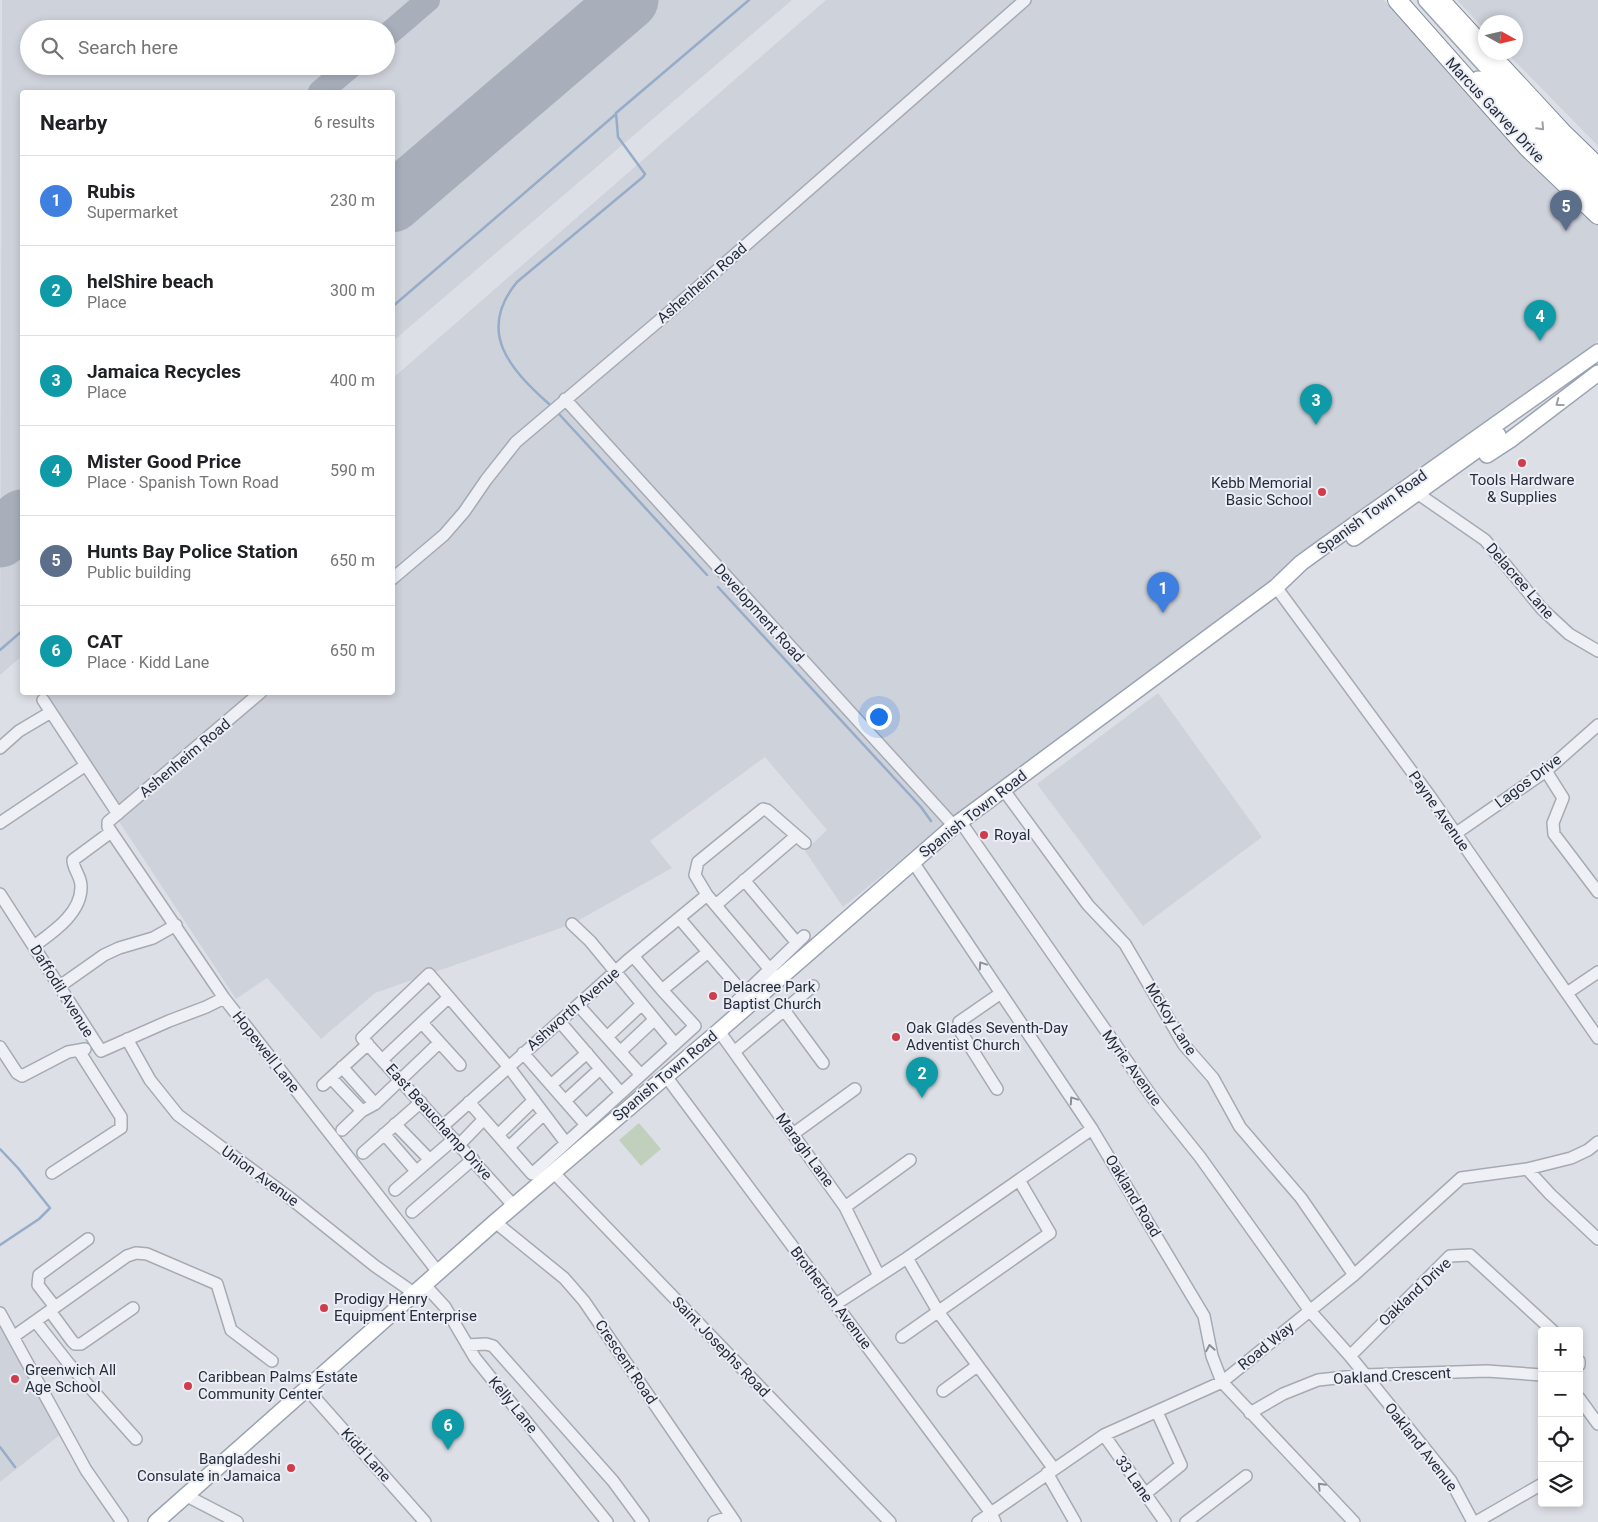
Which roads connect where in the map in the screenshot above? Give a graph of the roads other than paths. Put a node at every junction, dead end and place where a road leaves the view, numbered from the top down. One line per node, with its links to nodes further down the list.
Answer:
1 (1025, 0): 18 (street, Ashenheim Road)
2 (1397, 0): 12 (highway, Marcus Garvey Drive)
3 (1407, 0): 8 (main road, Marcus Garvey Drive)
4 (1426, 0): 8 (main road, Marcus Garvey Drive, one-way to 8)
5 (1440, 0): 6 (highway)
6 (1478, 41)
7 (1495, 60): 9 (highway)
8 (1568, 163): 10 (main road, Marcus Garvey Drive); 11 (main road, Marcus Garvey Drive)
9 (1598, 167)
10 (1598, 183)
11 (1598, 197)
12 (1598, 215)
13 (1598, 341): 19 (main road, Spanish Town Road)
14 (1598, 352): 17 (main road, Spanish Town Road)
15 (1598, 361): 17 (main road, Spanish Town Road)
16 (1598, 373): 20 (main road, Spanish Town Road, one-way to 20)
17 (1565, 379): 19 (main road, Spanish Town Road); 20 (main road, Spanish Town Road)
18 (565, 399): 22 (street, Ashenheim Road); 35 (street, Development Road)
19 (1461, 449): 23 (main road, Spanish Town Road)
20 (1451, 470): 21 (main road, Spanish Town Road)
21 (1417, 494): 23 (main road, Spanish Town Road); 24 (street, Delacree Lane)
22 (395, 576)
23 (1281, 583): 32 (main road, Spanish Town Road); 37 (street, Payne Avenue)
24 (1598, 651)
25 (257, 695): 33 (street, Ashenheim Road)
26 (43, 700): 27 (street)
27 (51, 712): 29 (street); 30 (street)
28 (1598, 725): 31 (street, Lagos Drive)
29 (0, 748)
30 (86, 766): 33 (street); 34 (street)
31 (1546, 771): 37 (street, Lagos Drive); 40 (street)
32 (1002, 789): 35 (main road, Spanish Town Road); 132 (street, McKoy Lane)
33 (118, 814): 36 (street, Ashenheim Road)
34 (0, 823)
35 (957, 824): 38 (main road, Spanish Town Road); 137 (street, Myrie Avenue)
36 (110, 827): 46 (street, Hopewell Lane); 47 (street, Ashenheim Road)
37 (1455, 834): 57 (street, Payne Avenue)
38 (913, 862): 52 (main road, Spanish Town Road); 56 (street, Oakland Road, one-way to 38)
39 (744, 880): 42 (street); 43 (street); 52 (street)
40 (1598, 892)
41 (0, 894): 47 (street, Daffodil Avenue)
42 (707, 895): 43 (street); 44 (street, Ashworth Avenue)
43 (717, 904): 52 (street)
44 (679, 918): 48 (street); 49 (street, Ashworth Avenue)
45 (572, 924): 51 (street)
46 (176, 925): 53 (street); 59 (street, Hopewell Lane)
47 (34, 946): 53 (street, Daffodil Avenue)
48 (708, 952): 52 (street); 55 (street)
49 (633, 956): 51 (street, Ashworth Avenue); 55 (street)
50 (1598, 972): 57 (street)
51 (614, 973): 60 (street, Ashworth Avenue); 61 (street)
52 (773, 974): 66 (main road, Spanish Town Road)
53 (60, 986): 72 (street, Daffodil Avenue)
54 (813, 986): 62 (street)
55 (662, 990): 73 (street)
56 (1001, 993): 91 (street); 104 (street, Oakland Road, one-way to 56)
57 (1568, 993): 68 (street, Payne Avenue)
58 (449, 997): 65 (street); 70 (street); 83 (street)
59 (224, 998): 69 (street, Daffodil Avenue); 130 (street, Hopewell Lane)
60 (578, 1005): 64 (street, Ashworth Avenue); 67 (street)
61 (641, 1005): 63 (street); 67 (street)
62 (784, 1010): 77 (street); 81 (street)
63 (654, 1020): 73 (street); 76 (street)
64 (560, 1022): 78 (street, Ashworth Avenue); 79 (street)
65 (422, 1023): 71 (street); 80 (street)
66 (719, 1031): 77 (street, Maragh Lane); 87 (main road, Spanish Town Road)
67 (607, 1037): 76 (street)
68 (1598, 1038)
69 (127, 1040): 72 (street, Daffodil Avenue); 133 (street, Union Avenue)
70 (365, 1041): 80 (street, East Beauchamp Drive); 84 (street)
71 (439, 1043): 82 (street); 88 (street)
72 (96, 1044): 75 (street)
73 (675, 1044): 86 (street)
74 (0, 1047): 75 (street)
75 (79, 1051): 120 (street)
76 (620, 1052): 86 (street)
77 (734, 1052): 107 (street, Maragh Lane)
78 (524, 1053): 83 (street, Ashworth Avenue); 89 (street)
79 (587, 1053): 85 (street); 89 (street)
80 (382, 1060): 88 (street, East Beauchamp Drive)
81 (822, 1063)
82 (460, 1065)
83 (508, 1066): 93 (street); 96 (street, Ashworth Avenue)
84 (342, 1067): 97 (street); 98 (street)
85 (600, 1069): 92 (street); 94 (street)
86 (641, 1075): 92 (street)
87 (665, 1075): 119 (main road, Spanish Town Road); 134 (street, Brotherton Avenue)
88 (401, 1080): 95 (street, East Beauchamp Drive); 97 (street)
89 (551, 1085): 94 (street)
90 (856, 1089): 107 (street)
91 (997, 1089)
92 (621, 1093): 102 (street)
93 (534, 1100): 99 (street); 108 (street)
94 (565, 1101): 102 (street)
95 (421, 1102): 101 (street); 103 (street, East Beauchamp Drive)
96 (469, 1102): 100 (street); 103 (street, Ashworth Avenue)
97 (375, 1104): 98 (street)
98 (362, 1111): 105 (street)
99 (544, 1114): 111 (street); 112 (street)
100 (484, 1119): 108 (street); 109 (street)
101 (395, 1124): 106 (street); 115 (street)
102 (586, 1125): 111 (street)
103 (443, 1126): 109 (street, East Beauchamp Drive)
104 (1092, 1129): 121 (street); 150 (street, Oakland Road, one-way to 104)
105 (342, 1130)
106 (384, 1134): 113 (street); 118 (street)
107 (793, 1134): 124 (street, Maragh Lane)
108 (498, 1135): 112 (street)
109 (456, 1142): 114 (street, East Beauchamp Drive); 115 (street)
110 (1598, 1142): 117 (street, Road Way)
111 (566, 1143): 112 (street)
112 (509, 1147)
113 (363, 1154)
114 (473, 1159): 123 (street, East Beauchamp Drive); 125 (street)
115 (430, 1160): 118 (street)
116 (910, 1160): 124 (street)
117 (1527, 1169): 128 (street); 132 (street, Road Way)
118 (416, 1171): 122 (street)
119 (553, 1172): 123 (main road, Spanish Town Road); 173 (street, Saint Josephs Road)
120 (52, 1173)
121 (1019, 1180): 129 (street); 138 (street)
122 (395, 1190)
123 (514, 1206): 126 (main road, Spanish Town Road)
124 (845, 1207): 131 (street, Maragh Lane)
125 (412, 1212)
126 (494, 1222): 130 (main road, Spanish Town Road); 165 (street, Crescent Road)
127 (88, 1239): 136 (street)
128 (1598, 1239)
129 (907, 1258): 131 (street); 138 (street)
130 (438, 1272): 133 (main road, Spanish Town Road)
131 (879, 1276): 134 (street)
132 (1354, 1276): 137 (street, Road Way)
133 (419, 1288): 144 (street, Kelly Lane); 151 (main road, Spanish Town Road)
134 (836, 1304): 164 (street, Brotherton Avenue)
135 (133, 1308): 136 (street)
136 (52, 1309): 140 (street); 146 (street)
137 (1310, 1311): 145 (street, Myrie Avenue); 150 (street, Road Way)
138 (938, 1312): 143 (street); 147 (street)
139 (0, 1313): 142 (street)
140 (36, 1322): 142 (street); 158 (street)
141 (1549, 1327): 145 (street, Oakland Drive)
142 (13, 1337): 167 (street)
143 (902, 1337)
144 (467, 1345): 170 (street, Kelly Lane); 171 (street)
145 (1350, 1356): 148 (street, Oakland Avenue)
146 (272, 1361)
147 (977, 1366): 152 (street); 159 (street)
148 (1364, 1375): 149 (street, Oakland Crescent); 155 (street, Oakland Crescent); 179 (street, Oakland Avenue)
149 (1538, 1375)
150 (1222, 1382): 154 (street, Road Way); 155 (street, Oakland Road)
151 (307, 1389): 163 (main road, Spanish Town Road); 169 (street, Kidd Lane)
152 (943, 1391)
153 (1583, 1403): 156 (street)
154 (1157, 1412): 157 (street, Road Way); 162 (street)
155 (1250, 1413): 178 (street, Oakland Road, one-way to 155)
156 (1598, 1424)
157 (1104, 1435): 159 (street, Road Way); 162 (street, 33 Lane)
158 (136, 1439)
159 (1051, 1471): 164 (street, Road Way); 175 (street)
160 (1246, 1476): 177 (street)
161 (1538, 1486): 180 (street)
162 (1145, 1494): 176 (street, 33 Lane)
163 (187, 1496): 166 (main road, Spanish Town Road); 168 (street)
164 (993, 1517): 174 (street, Road Way)
165 (733, 1519): 172 (street)
166 (161, 1521)
167 (122, 1522)
168 (237, 1522)
169 (425, 1522)
170 (606, 1522)
171 (643, 1522)
172 (714, 1522)
173 (890, 1522)
174 (978, 1522)
175 (1076, 1522)
176 (1165, 1522)
177 (1186, 1522)
178 (1354, 1522)
179 (1472, 1522)
180 (1476, 1522)

